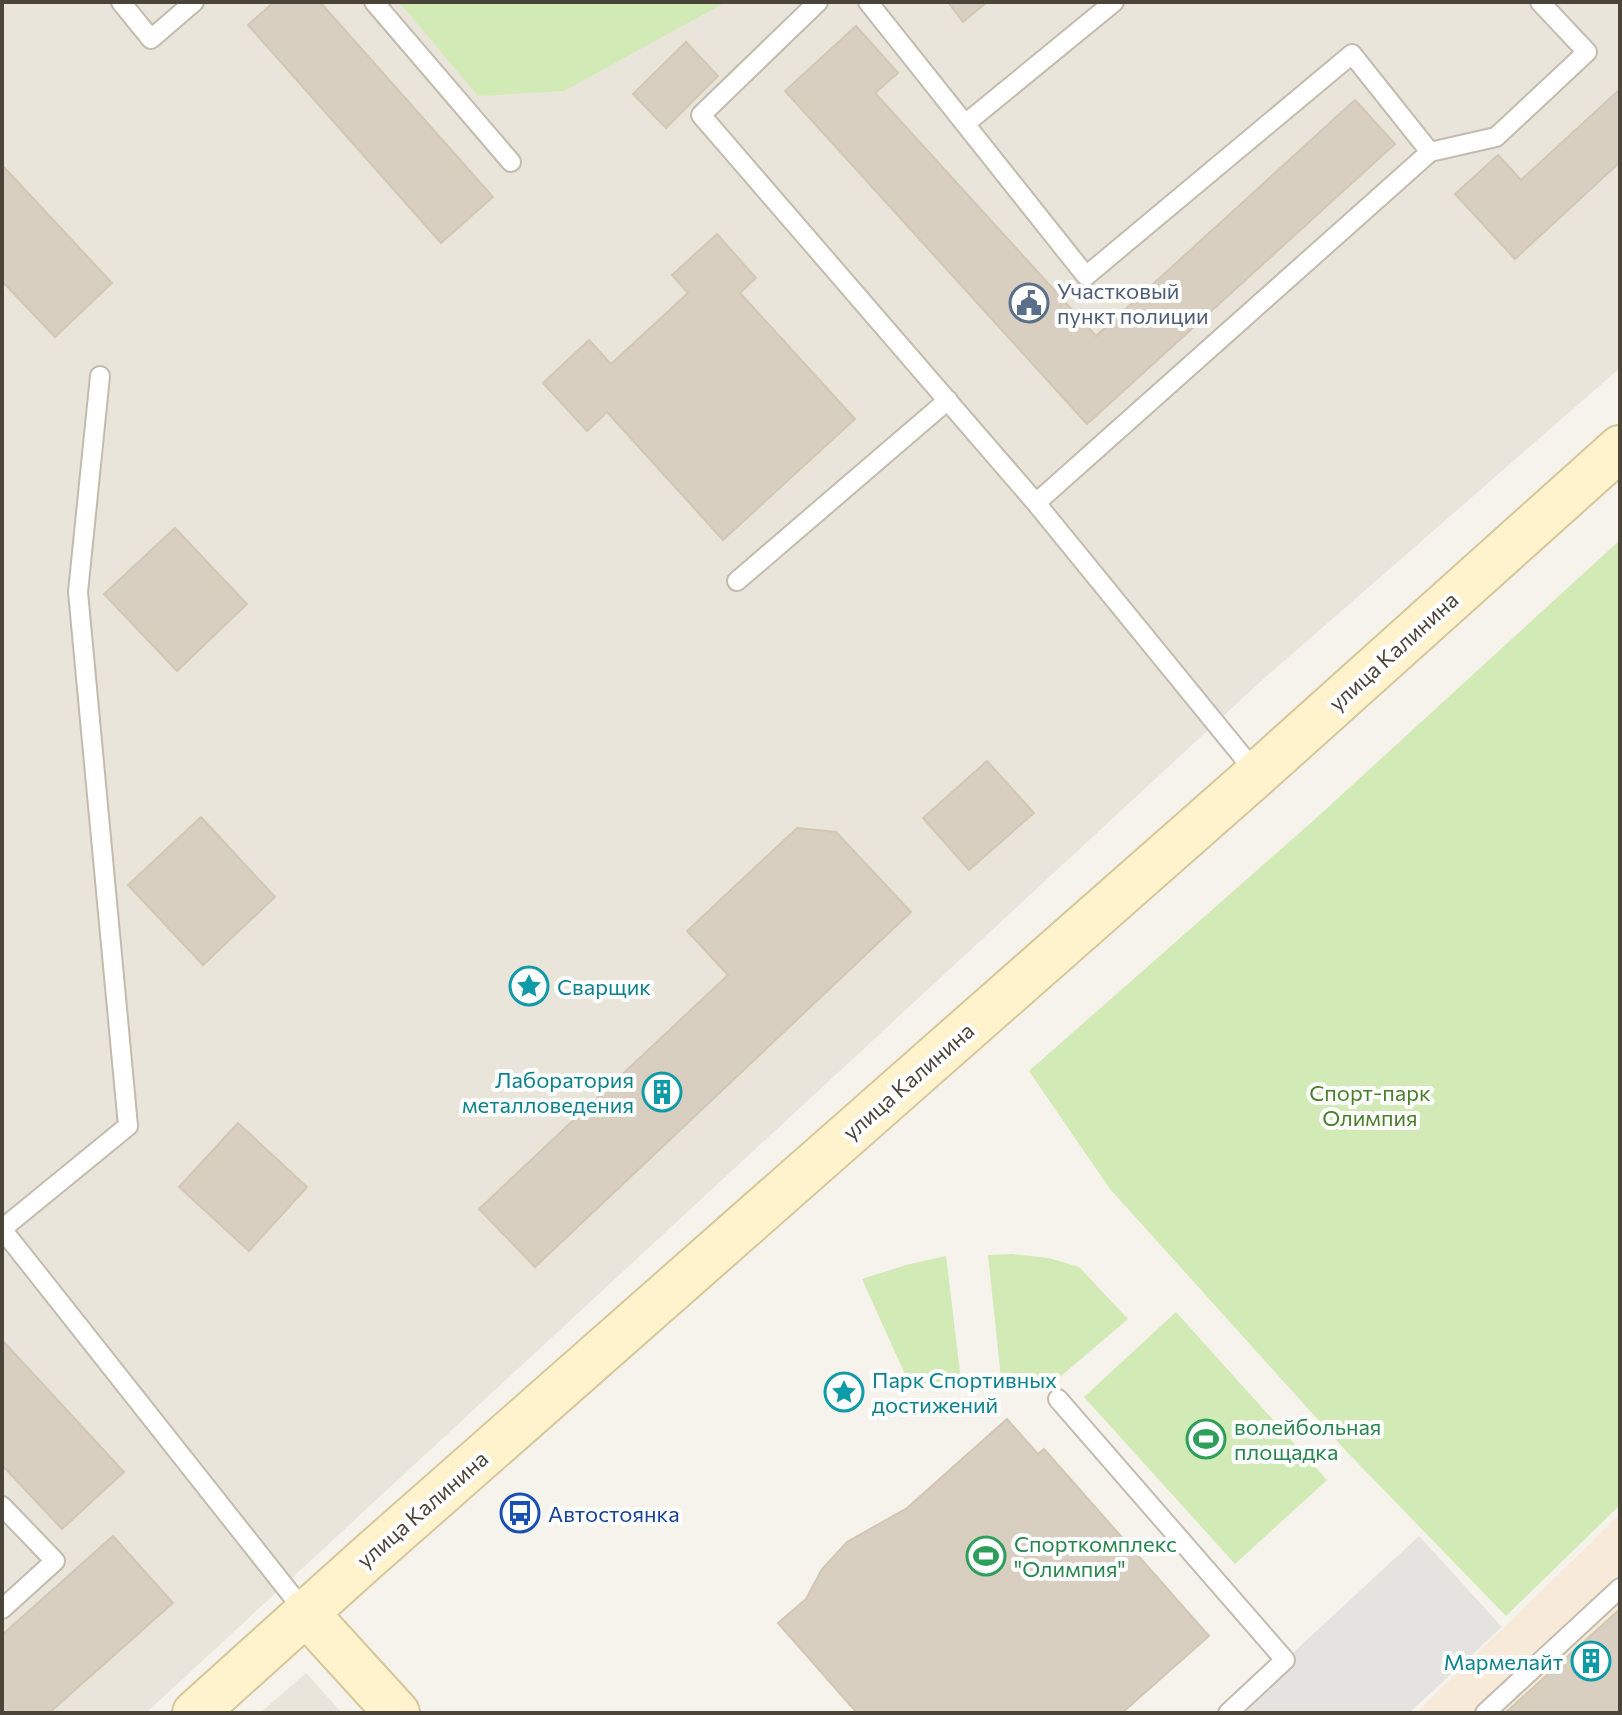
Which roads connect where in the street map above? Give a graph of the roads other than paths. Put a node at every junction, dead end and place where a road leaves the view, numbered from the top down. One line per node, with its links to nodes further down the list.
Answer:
1 (121, 2): 2 (lane)
2 (194, 2)
3 (374, 2): 10 (lane)
4 (818, 2): 12 (lane)
5 (868, 2): 8 (lane)
6 (1114, 2): 8 (lane)
7 (1540, 2): 9 (lane)
8 (965, 124): 9 (lane)
9 (1430, 152): 14 (lane)
10 (511, 162)
11 (100, 376): 17 (lane)
12 (948, 400): 14 (lane); 15 (lane)
13 (1620, 448): 16 (main road, улица Калинина)
14 (1036, 503): 16 (lane)
15 (737, 581)
16 (1257, 774): 22 (main road, улица Калинина)
17 (2, 1229): 22 (lane)
18 (1058, 1399): 25 (lane)
19 (2, 1506): 21 (lane)
20 (1620, 1588): 26 (lane)
21 (2, 1609)
22 (305, 1612): 23 (main road, улица Калинина); 24 (main road)
23 (195, 1713)
24 (397, 1713)
25 (1228, 1713)
26 (1485, 1713)

